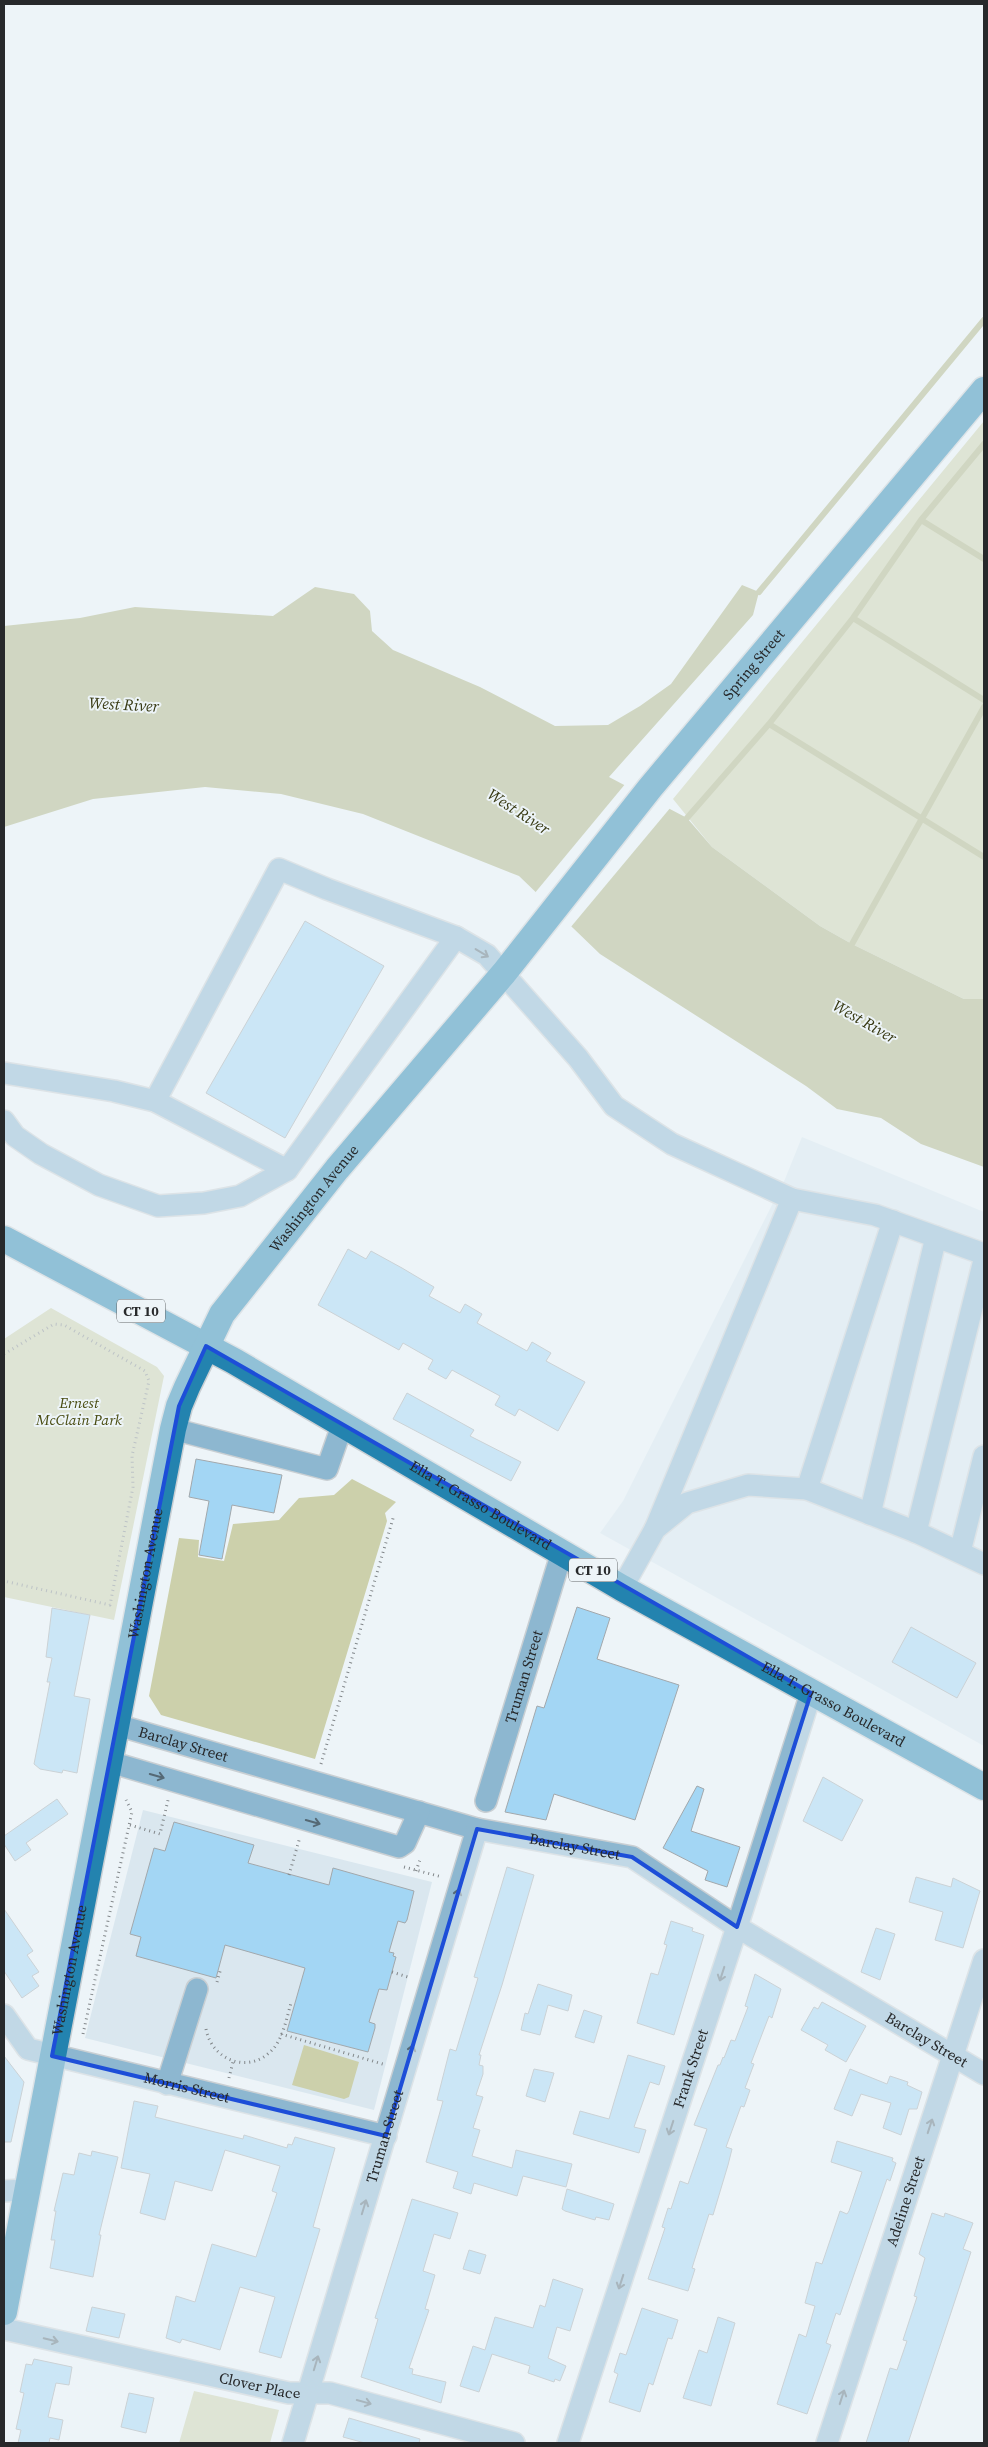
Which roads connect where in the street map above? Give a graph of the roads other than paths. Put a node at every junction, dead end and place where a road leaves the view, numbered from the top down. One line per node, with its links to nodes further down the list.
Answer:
1 (984, 390): 3 (main road, Spring Street)
2 (456, 937): 4 (street, one-way to 4); 6 (street); 8 (street)
3 (527, 943): 4 (main road, Washington Avenue)
4 (504, 973): 9 (street); 15 (main road, Washington Avenue)
5 (4, 1073): 6 (street)
6 (155, 1101): 8 (street)
7 (4, 1121): 8 (street)
8 (287, 1170)
9 (792, 1200): 10 (street); 21 (street)
10 (893, 1221): 11 (street); 19 (street)
11 (936, 1237): 13 (street); 20 (street)
12 (4, 1239): 15 (main road, Ella T. Grasso Boulevard / CT 10)
13 (984, 1254)
14 (984, 1260): 22 (street)
15 (206, 1346): 16 (main road, Ella T. Grasso Boulevard / CT 10); 17 (main road, Washington Avenue)
16 (343, 1423): 17 (street); 23 (main road, Ella T. Grasso Boulevard / CT 10)
17 (173, 1429): 27 (main road, Washington Avenue)
18 (984, 1456): 24 (street)
19 (807, 1489): 20 (street); 21 (street)
20 (870, 1514): 22 (street)
21 (655, 1529): 25 (street)
22 (916, 1532): 24 (street)
23 (562, 1552): 25 (main road, Ella T. Grasso Boulevard / CT 10); 30 (street, Truman Street)
24 (975, 1557)
25 (622, 1588): 26 (main road, Ella T. Grasso Boulevard / CT 10)
26 (812, 1693): 29 (main road, Ella T. Grasso Boulevard / CT 10); 33 (street, Frank Street)
27 (117, 1725): 28 (main road, Washington Avenue); 31 (street, Barclay Street)
28 (121, 1765): 31 (street, one-way to 31); 37 (main road, Washington Avenue)
29 (984, 1787)
30 (486, 1801)
31 (419, 1812): 32 (street, Barclay Street)
32 (477, 1829): 33 (street, Barclay Street); 41 (street, Truman Street, one-way to 32)
33 (737, 1927): 38 (street, Barclay Street); 49 (street, Frank Street, one-way to 49)
34 (984, 1960): 38 (street, Adeline Street)
35 (206, 1990): 40 (street)
36 (4, 2015): 37 (street, Morris Street)
37 (52, 2056): 40 (street, Morris Street); 42 (main road, Washington Avenue)
38 (952, 2056): 39 (street, Barclay Street); 50 (street, Adeline Street, one-way to 38)
39 (984, 2074)
40 (167, 2084): 41 (street, Morris Street)
41 (386, 2136): 46 (street, Truman Street, one-way to 41)
42 (15, 2191): 43 (main road, Washington Avenue)
43 (4, 2307): 44 (main road, Washington Avenue)
44 (4, 2312)
45 (4, 2329): 46 (street, Clover Place, one-way to 46)
46 (307, 2394): 47 (street, Truman Street); 48 (street, Clover Place, one-way to 48)
47 (293, 2443)
48 (514, 2443)
49 (568, 2443)
50 (827, 2443)

